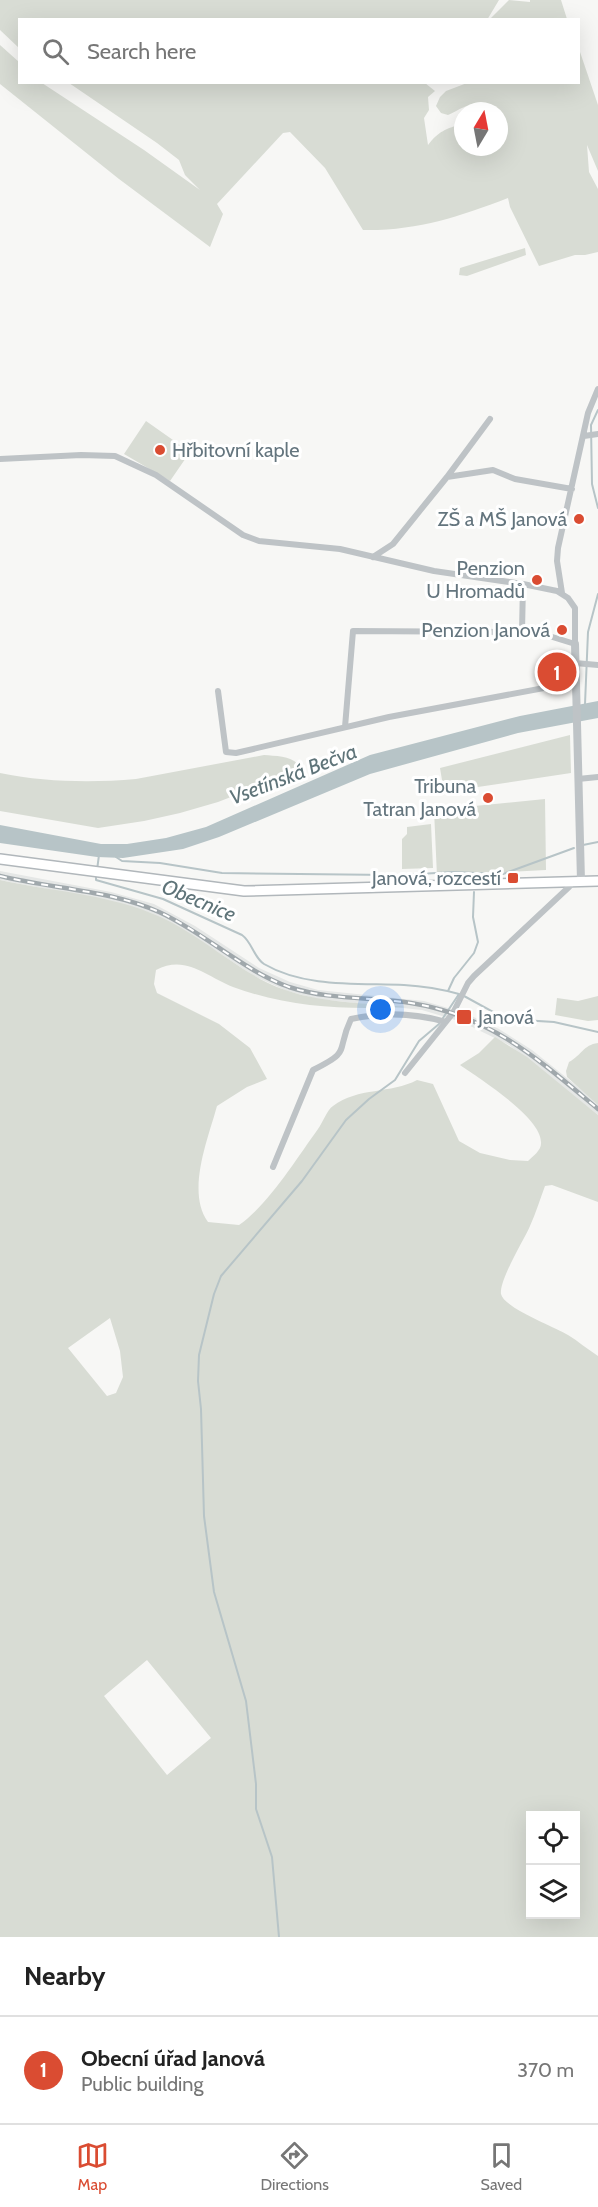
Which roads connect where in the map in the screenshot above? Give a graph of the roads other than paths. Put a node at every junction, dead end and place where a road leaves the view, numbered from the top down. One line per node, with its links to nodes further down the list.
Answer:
1 (598, 389): 3 (street)
2 (490, 419): 5 (street)
3 (591, 436): 6 (street)
4 (0, 459): 7 (street)
5 (447, 477): 6 (street); 7 (street)
6 (572, 489): 9 (street)
7 (374, 557): 8 (street)
8 (523, 584): 9 (street); 10 (street)
9 (562, 593): 11 (street)
10 (522, 632): 11 (street); 16 (street)
11 (575, 644): 12 (street)
12 (579, 663): 13 (street); 14 (street)
13 (596, 664)
14 (576, 685): 16 (street); 17 (street)
15 (219, 691): 16 (street)
16 (345, 727)
17 (578, 777): 18 (street); 21 (street)
18 (598, 777)
19 (0, 859): 21 (main road)
20 (598, 880): 21 (main road)
21 (577, 881): 22 (street)
22 (446, 1022): 23 (street); 24 (street)
23 (405, 1073)
24 (273, 1167)

